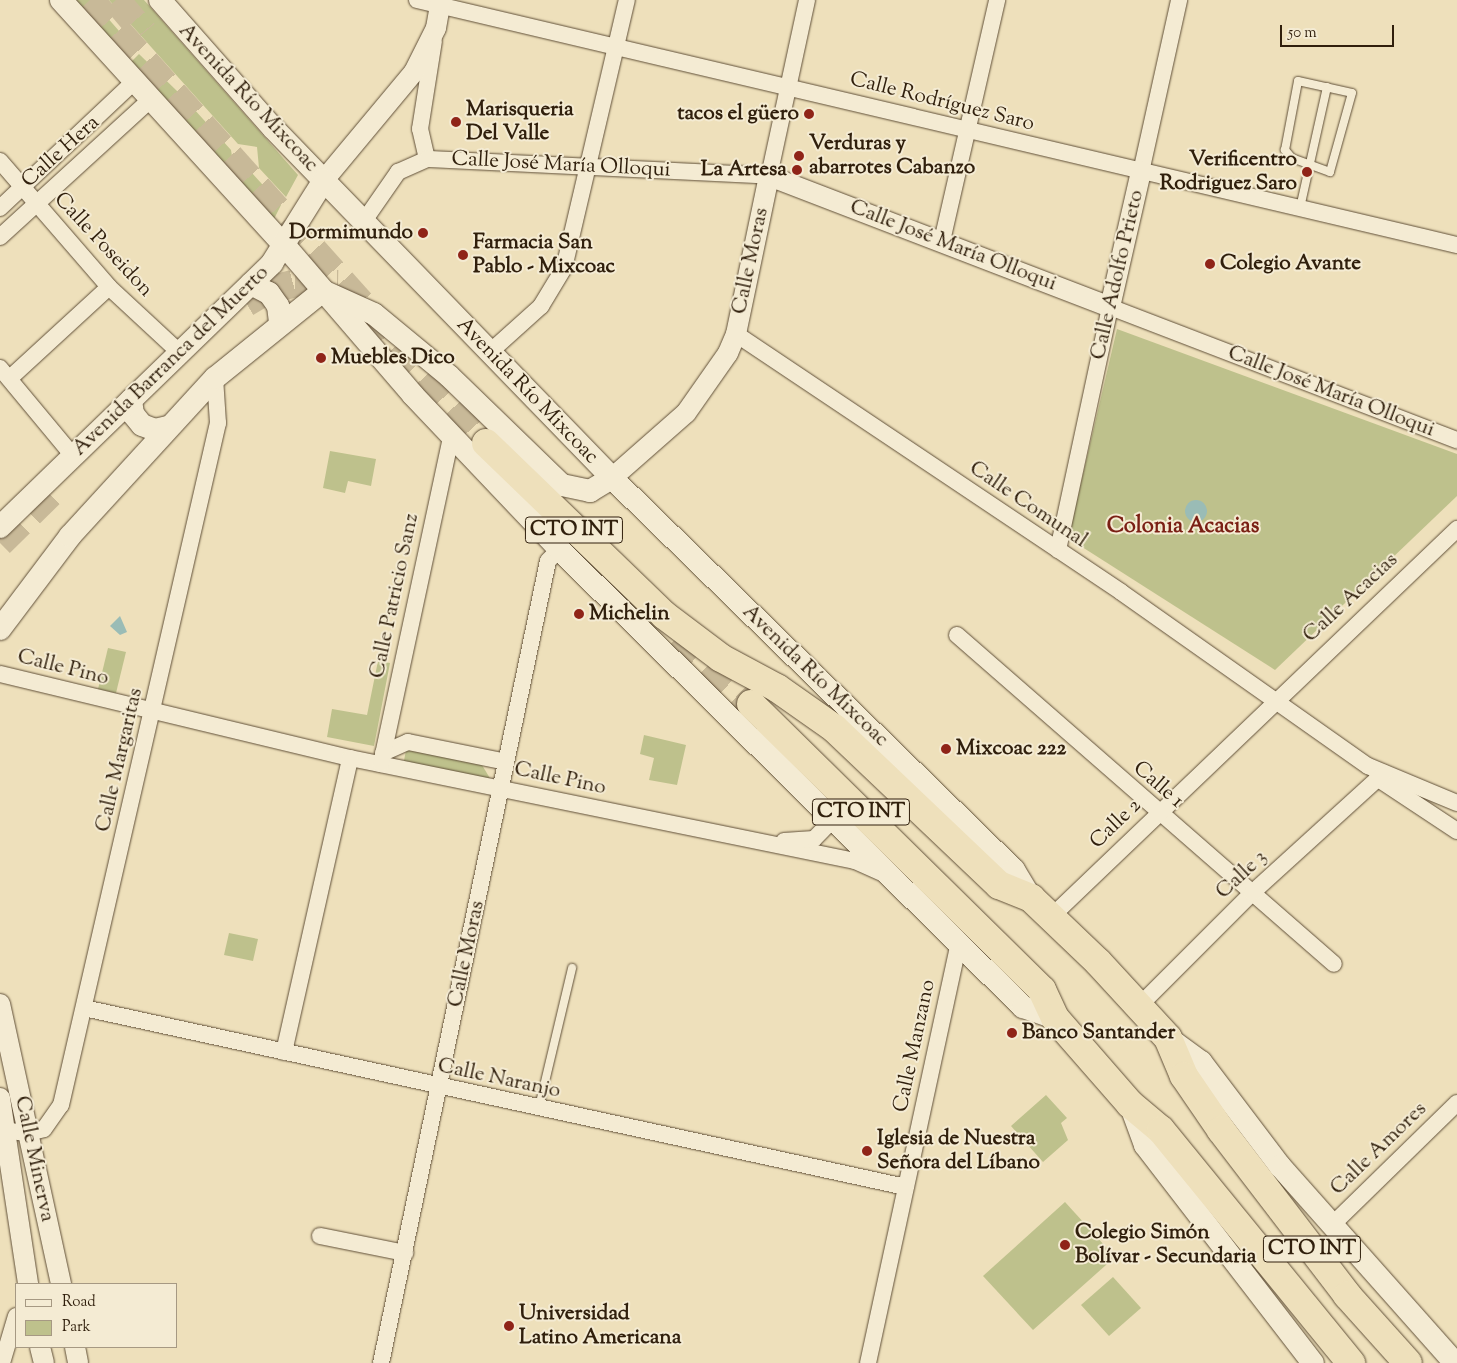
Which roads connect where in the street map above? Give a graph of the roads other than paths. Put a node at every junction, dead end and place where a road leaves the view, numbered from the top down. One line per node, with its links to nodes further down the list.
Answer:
1 (61, 0): 11 (main road, CTO INT)
2 (160, 0): 22 (main road, Avenida Río Mixcoac / CTO INT)
3 (417, 0): 8 (street, Calle Rodríguez Saro)
4 (627, 0): 10 (street)
5 (807, 0): 12 (street, Calle Moras)
6 (997, 0): 15 (street)
7 (1180, 0): 20 (street, Calle Adolfo Prieto)
8 (440, 2): 9 (street); 10 (street, Calle Rodríguez Saro)
9 (436, 28): 16 (street); 22 (street)
10 (617, 46): 12 (street, Calle Rodríguez Saro); 18 (street)
11 (135, 81): 14 (main road, CTO INT); 23 (street, Calle Hera)
12 (790, 87): 15 (street, Calle Rodríguez Saro); 21 (street, Calle Moras)
13 (1327, 87): 19 (lane); 19 (lane); 19 (lane)
14 (151, 99): 24 (street, Calle Hera); 31 (main road, CTO INT)
15 (967, 132): 20 (street, Calle Rodríguez Saro); 29 (street)
16 (427, 159): 18 (street, Calle José María Olloqui); 27 (street)
17 (0, 161): 23 (street, Calle Poseidon)
18 (588, 164): 21 (street, Calle José María Olloqui); 38 (street)
19 (1310, 165): 26 (lane)
20 (1141, 172): 26 (street, Calle Rodríguez Saro); 35 (street, Calle Adolfo Prieto)
21 (769, 176): 29 (street, Calle José María Olloqui); 37 (street, Calle Moras)
22 (324, 180): 27 (main road, Avenida Río Mixcoac / CTO INT); 31 (main road, Avenida Barranca del Muerto)
23 (23, 187): 24 (street, Calle Poseidon); 25 (street, Calle Hera)
24 (36, 203): 28 (street, Calle Hera); 33 (street, Calle Poseidon)
25 (0, 208)
26 (1300, 208): 30 (street, Calle Rodríguez Saro)
27 (364, 221): 38 (main road, Avenida Río Mixcoac / CTO INT)
28 (0, 237)
29 (942, 241): 35 (street, Calle José María Olloqui)
30 (1457, 245)
31 (286, 246): 32 (main road, Avenida Barranca del Muerto); 34 (main road, CTO INT)
32 (250, 284): 36 (main road); 39 (main road, Avenida Barranca del Muerto)
33 (109, 287): 39 (street, Calle Poseidon); 40 (street)
34 (323, 291): 36 (main road, Avenida Barranca del Muerto); 44 (main road, CTO INT); 48 (main road)
35 (1110, 307): 45 (street, Calle José María Olloqui); 52 (street, Calle Adolfo Prieto)
36 (280, 322): 41 (main road, Avenida Barranca del Muerto)
37 (736, 334): 48 (street, Calle Moras); 52 (street, Calle Comunal)
38 (490, 352): 48 (main road, Avenida Río Mixcoac / CTO INT)
39 (180, 353): 42 (main road, Avenida Barranca del Muerto)
40 (5, 373): 47 (street)
41 (215, 378): 43 (main road, Avenida Barranca del Muerto); 58 (street, Calle Margaritas)
42 (131, 400): 43 (main road); 47 (main road, Avenida Barranca del Muerto)
43 (168, 427): 53 (main road, Avenida Barranca del Muerto)
44 (451, 437): 51 (main road, CTO INT); 60 (street, Calle Patricio Sanz)
45 (1457, 440)
46 (486, 443): 71 (highway, CTO INT)
47 (73, 456): 49 (main road, Avenida Barranca del Muerto)
48 (612, 478): 71 (main road, Avenida Río Mixcoac / CTO INT)
49 (0, 527)
50 (1457, 528): 56 (street, Calle Acacias)
51 (559, 549): 61 (street, Calle Moras); 66 (main road, CTO INT)
52 (1058, 550): 56 (street, Calle Comunal)
53 (0, 629)
54 (956, 635): 65 (street, Calle 1)
55 (0, 674): 58 (street, Calle Pino)
56 (1274, 699): 62 (street, Calle Comunal); 65 (street, Calle 2)
57 (751, 704): 79 (highway, CTO INT)
58 (153, 713): 59 (street, Calle Pino); 78 (street, Calle Margaritas)
59 (350, 758): 60 (street, Calle Pino); 81 (street)
60 (382, 759): 61 (street, Calle Pino); 63 (street, Calle Pino)
61 (506, 762): 63 (street, Calle Moras)
62 (1377, 772): 64 (street, Calle Comunal); 67 (street); 70 (street, Calle 3)
63 (501, 789): 68 (street, Calle Pino); 82 (street, Calle Moras)
64 (1457, 803)
65 (1158, 813): 70 (street, Calle 1); 72 (street, Calle 2)
66 (833, 819): 68 (street, Calle Pino); 69 (main road, CTO INT)
67 (1457, 832)
68 (762, 842): 69 (street, Calle Pino)
69 (893, 877): 73 (main road, CTO INT)
70 (1252, 893): 74 (street, Calle 1); 77 (street, Calle 3)
71 (1031, 898): 72 (highway, Avenida Río Mixcoac / CTO INT)
72 (1052, 917): 77 (highway, Avenida Río Mixcoac / CTO INT)
73 (959, 942): 79 (main road, CTO INT); 89 (street, Calle Manzano)
74 (1334, 964)
75 (572, 968): 86 (lane)
76 (0, 1004): 88 (street, Calle Minerva)
77 (1139, 1006): 80 (highway, Avenida Río Mixcoac / CTO INT)
78 (84, 1008): 81 (street, Calle Naranjo); 88 (street, Calle Margaritas)
79 (1055, 1018): 85 (highway, CTO INT)
80 (1168, 1038): 90 (main road, Avenida Río Mixcoac / CTO INT); 105 (highway, CTO INT)
81 (284, 1052): 82 (street, Calle Naranjo)
82 (440, 1088): 86 (street, Calle Naranjo); 92 (street, Calle Moras)
83 (0, 1098): 87 (street, Calle Minerva)
84 (1457, 1103): 90 (street, Calle Amores)
85 (1130, 1104): 103 (main road, CTO INT); 104 (highway, CTO INT)
86 (538, 1109): 89 (street, Calle Naranjo)
87 (4, 1131): 88 (street); 93 (street, Calle Minerva)
88 (28, 1133): 94 (street, Calle Minerva)
89 (906, 1187): 102 (street, Calle Manzano)
90 (1331, 1226): 106 (main road, Avenida Río Mixcoac / CTO INT)
91 (320, 1236): 92 (street)
92 (405, 1253): 98 (street, Calle Moras)
93 (28, 1283)
94 (61, 1283)
95 (15, 1319): 99 (street)
96 (40, 1348): 100 (street)
97 (74, 1348): 101 (street)
98 (385, 1362)
99 (2, 1363)
100 (44, 1363)
101 (78, 1363)
102 (868, 1363)
103 (1313, 1363)
104 (1351, 1363)
105 (1408, 1363)
106 (1455, 1363)

